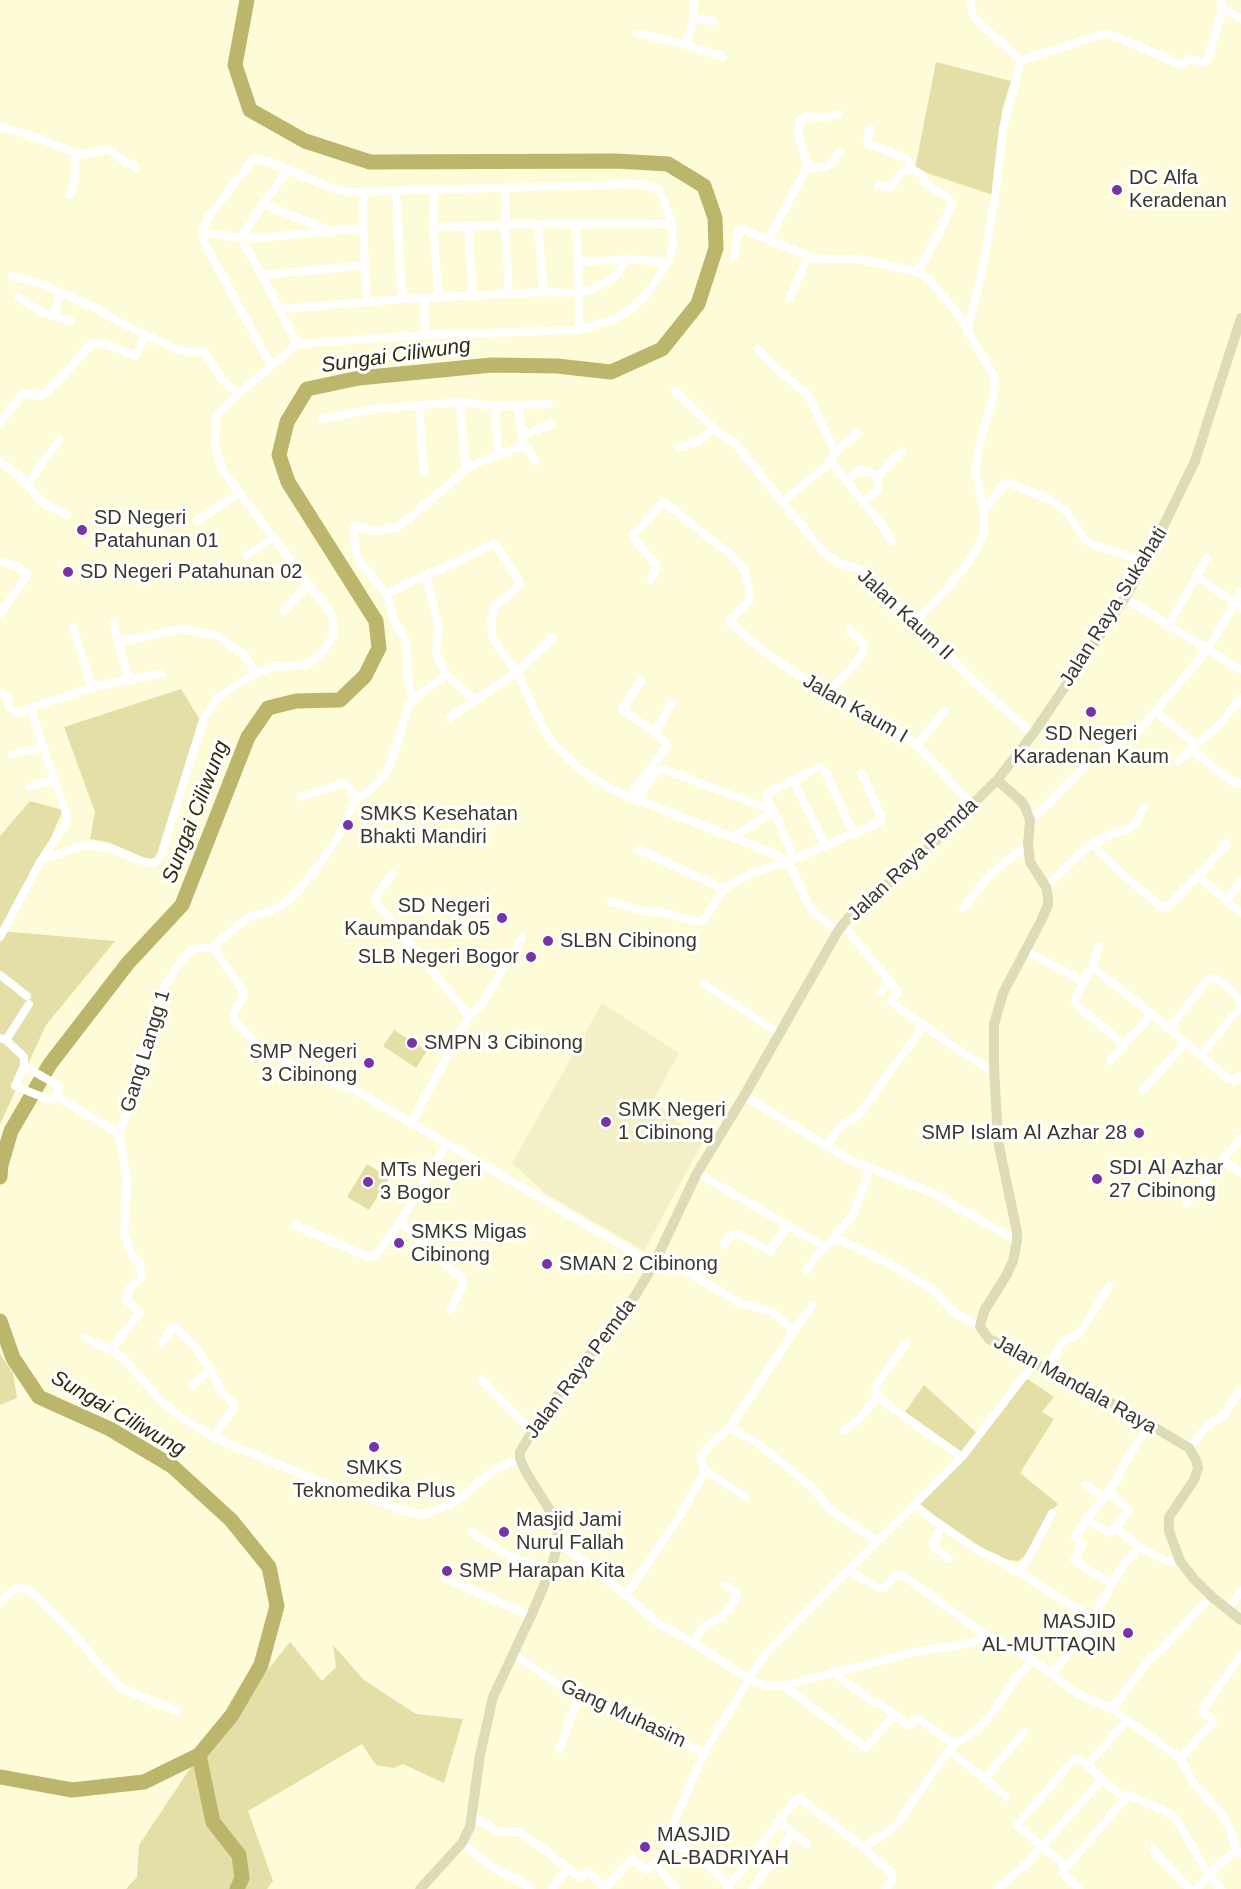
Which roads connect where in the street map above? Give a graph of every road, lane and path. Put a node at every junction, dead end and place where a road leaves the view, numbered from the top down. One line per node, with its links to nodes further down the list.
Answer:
1 (694, 0): 4 (street)
2 (971, 0): 10 (street)
3 (1222, 4): 5 (street); 10 (street)
4 (694, 18): 6 (street); 8 (street)
5 (1241, 19)
6 (713, 21)
7 (637, 33): 8 (street)
8 (686, 45): 9 (street)
9 (723, 57)
10 (1021, 61): 63 (street)
11 (838, 114): 17 (street)
12 (0, 127): 15 (street)
13 (870, 128): 18 (street)
14 (840, 152): 17 (street)
15 (76, 153): 16 (street); 25 (street)
16 (135, 168)
17 (807, 168): 37 (street)
18 (912, 169): 20 (street); 44 (street)
19 (288, 170): 24 (street); 26 (street); 34 (street)
20 (879, 185)
21 (505, 187): 22 (street); 29 (street); 30 (street)
22 (434, 189): 23 (street); 31 (street)
23 (396, 191): 24 (street); 56 (street)
24 (363, 193): 33 (street)
25 (70, 195)
26 (263, 204): 35 (street); 36 (street)
27 (576, 223): 28 (street); 29 (street); 41 (street)
28 (538, 224): 30 (street); 47 (street)
29 (672, 224): 42 (street)
30 (505, 225): 32 (street); 50 (street)
31 (433, 227): 32 (street); 53 (street)
32 (468, 227): 51 (street)
33 (363, 228): 35 (street); 43 (street)
34 (202, 232): 36 (street); 68 (street)
35 (333, 232): 36 (street)
36 (241, 238): 45 (street)
37 (768, 240): 38 (street); 39 (street)
38 (734, 256)
39 (808, 256): 44 (street); 54 (street)
40 (627, 259): 41 (street); 42 (street); 49 (street)
41 (578, 262): 49 (street)
42 (668, 262): 62 (street)
43 (365, 265): 45 (street); 57 (street)
44 (918, 272): 63 (street)
45 (262, 274): 58 (street)
46 (12, 276): 48 (street)
47 (544, 292): 49 (street); 50 (street)
48 (60, 293): 59 (street); 64 (street)
49 (579, 293): 62 (street)
50 (509, 294): 51 (street)
51 (473, 296): 53 (street)
52 (18, 297): 59 (street)
53 (439, 297): 55 (street)
54 (790, 297)
55 (424, 298): 56 (street); 65 (street)
56 (402, 299): 57 (street)
57 (367, 301): 58 (street)
58 (280, 309): 66 (street)
59 (54, 315): 61 (street)
60 (1241, 318): 106 (main road, Jalan Raya Sukahati)
61 (71, 321)
62 (579, 330): 65 (street)
63 (967, 332): 98 (street)
64 (145, 335): 70 (street); 77 (street)
65 (425, 335): 66 (street)
66 (297, 344): 68 (street)
67 (758, 349): 87 (street)
68 (271, 365): 70 (street)
69 (675, 391): 79 (street, Jalan Kaum II)
70 (239, 394): 95 (street)
71 (460, 402): 73 (street); 75 (street); 90 (street)
72 (549, 404): 74 (street)
73 (419, 405): 76 (street); 91 (street)
74 (518, 405): 75 (street); 81 (street)
75 (495, 406): 86 (street)
76 (321, 419)
77 (0, 423)
78 (550, 424): 81 (street)
79 (714, 428): 84 (street); 96 (street, Jalan Kaum II)
80 (858, 432): 87 (street)
81 (522, 436): 83 (street)
82 (59, 440): 94 (street)
83 (523, 446): 86 (street); 89 (street)
84 (679, 447)
85 (902, 451): 92 (street)
86 (498, 456): 90 (street)
87 (832, 458): 93 (street); 96 (street)
88 (0, 461): 94 (street)
89 (536, 461)
90 (466, 470): 112 (street)
91 (424, 473)
92 (877, 477): 93 (street); 97 (street)
93 (846, 481): 97 (street)
94 (27, 485): 99 (street)
95 (239, 494): 100 (street); 101 (street)
96 (782, 502): 117 (street, Jalan Kaum II)
97 (863, 502): 102 (street)
98 (984, 511): 106 (street); 117 (street)
99 (67, 515)
100 (198, 520)
101 (273, 538): 103 (street); 110 (street)
102 (892, 542)
103 (247, 555)
104 (1207, 558): 108 (street)
105 (0, 561): 116 (street)
106 (1146, 562): 113 (main road, Jalan Raya Sukahati)
107 (426, 574): 112 (street); 126 (street); 129 (street)
108 (1197, 577): 114 (street); 119 (street)
109 (651, 580): 134 (street, Jalan Kaum I)
110 (308, 584): 115 (street); 128 (street)
111 (1241, 592): 114 (street)
112 (386, 594): 136 (street)
113 (1125, 598): 119 (street); 144 (main road, Jalan Raya Sukahati)
114 (1238, 605): 124 (street)
115 (284, 611)
116 (0, 614)
117 (915, 621): 144 (street, Jalan Kaum II)
118 (112, 623): 123 (street)
119 (1169, 624): 124 (street)
120 (73, 627): 132 (street)
121 (849, 629): 134 (street)
122 (553, 638): 126 (street)
123 (118, 642): 128 (street); 130 (street)
124 (1208, 649): 125 (street); 141 (street)
125 (1241, 670)
126 (517, 672): 137 (street); 157 (street)
127 (162, 673): 130 (street)
128 (254, 674): 170 (street)
129 (446, 675): 136 (street); 137 (street)
130 (129, 680): 132 (street)
131 (642, 681): 143 (street)
132 (92, 687): 139 (street)
133 (0, 692): 139 (street)
134 (828, 694): 145 (street, Jalan Kaum I)
135 (1241, 698): 146 (street)
136 (413, 699): 158 (street)
137 (475, 699): 142 (street)
138 (672, 702): 143 (street)
139 (30, 708): 147 (street)
140 (945, 711): 145 (street)
141 (1155, 711): 146 (street); 162 (street)
142 (449, 718)
143 (655, 733): 157 (street)
144 (1033, 734): 153 (main road, Jalan Raya Sukahati)
145 (917, 745): 159 (street, Jalan Kaum I)
146 (1193, 746): 149 (street); 154 (street)
147 (44, 747): 148 (street); 151 (street)
148 (12, 754)
149 (1178, 761)
150 (862, 774): 163 (street)
151 (53, 780): 155 (street); 170 (street)
152 (793, 780): 161 (street); 163 (street); 168 (street)
153 (997, 780): 159 (main road, Jalan Raya Pemda); 162 (main road)
154 (1241, 784)
155 (30, 787)
156 (300, 797): 158 (street)
157 (633, 799): 161 (street); 164 (street)
158 (355, 800): 185 (street)
159 (973, 806): 181 (main road, Jalan Raya Pemda)
160 (1144, 807): 167 (street)
161 (774, 811): 164 (street); 171 (street)
162 (1030, 820): 166 (main road)
163 (854, 834): 168 (street)
164 (732, 837): 171 (street)
165 (1227, 843): 173 (street)
166 (1028, 844): 175 (main road); 179 (street)
167 (1093, 844): 173 (street); 175 (street)
168 (825, 845): 171 (street)
169 (638, 849): 176 (street)
170 (41, 860): 182 (street)
171 (790, 860): 176 (street); 181 (street)
172 (392, 874): 195 (street)
173 (1198, 876): 177 (street)
174 (1241, 881): 177 (street)
175 (1046, 887): 186 (main road, Jalan Mandala Raya)
176 (724, 889): 178 (street)
177 (1226, 901): 180 (street)
178 (611, 902)
179 (963, 908)
180 (1241, 913)
181 (841, 928): 189 (street); 198 (main road, Jalan Raya Pemda)
182 (0, 937)
183 (522, 938): 195 (street)
184 (1099, 945): 187 (street)
185 (213, 947): 210 (street); 211 (street, Gang Langg 1)
186 (1025, 951): 190 (street); 205 (main road, Jalan Mandala Raya)
187 (1092, 967): 190 (street); 194 (street)
188 (0, 975): 199 (street)
189 (889, 981): 192 (street); 196 (street)
190 (1083, 981): 201 (street)
191 (704, 984): 198 (street)
192 (880, 992)
193 (1241, 1004): 197 (street); 202 (street)
194 (1152, 1014): 197 (street); 201 (street)
195 (469, 1016): 210 (street)
196 (923, 1026): 205 (street); 214 (street)
197 (1169, 1028): 200 (street)
198 (780, 1034): 208 (main road, Jalan Raya Pemda)
199 (3, 1039): 204 (street)
200 (1186, 1042): 202 (street); 207 (street)
201 (1125, 1045): 203 (street)
202 (1201, 1055): 206 (street)
203 (1110, 1061)
204 (24, 1066): 209 (street); 209 (street, Gang Langg 1)
205 (994, 1072): 224 (main road, Jalan Mandala Raya)
206 (1241, 1076)
207 (1143, 1090)
208 (744, 1096): 214 (street); 217 (main road, Jalan Raya Pemda)
209 (53, 1098): 211 (street, Gang Langg 1)
210 (411, 1123): 213 (street)
211 (119, 1133): 237 (street)
212 (1241, 1138): 215 (street)
213 (446, 1145): 220 (street); 227 (street)
214 (826, 1146): 216 (street)
215 (1223, 1159): 218 (street); 219 (street)
216 (870, 1168): 223 (street); 224 (street)
217 (697, 1173): 222 (street); 227 (main road, Jalan Raya Pemda)
218 (1241, 1173)
219 (1186, 1203)
220 (400, 1222): 221 (street); 231 (street)
221 (295, 1225)
222 (788, 1225): 225 (street); 226 (street)
223 (834, 1238): 226 (street); 232 (street)
224 (1017, 1240): 232 (main road, Jalan Mandala Raya)
225 (724, 1245)
226 (825, 1247): 228 (street)
227 (656, 1260): 233 (street); 248 (main road, Jalan Raya Pemda)
228 (807, 1270)
229 (1109, 1286): 240 (street)
230 (812, 1306): 233 (street)
231 (450, 1310)
232 (980, 1327): 238 (main road, Jalan Mandala Raya)
233 (794, 1331): 246 (street)
234 (85, 1338): 237 (street)
235 (162, 1343): 239 (street)
236 (906, 1343): 244 (street)
237 (111, 1349): 249 (street)
238 (1034, 1363): 240 (main road, Jalan Mandala Raya); 251 (street)
239 (209, 1370): 242 (street); 249 (street)
240 (1046, 1370): 245 (main road, Jalan Mandala Raya)
241 (481, 1378): 248 (street)
242 (192, 1386)
243 (1241, 1389): 250 (street)
244 (877, 1397): 247 (street); 251 (street)
245 (1149, 1424): 250 (main road, Jalan Mandala Raya); 255 (street)
246 (729, 1428): 253 (street); 264 (street)
247 (843, 1430)
248 (532, 1432): 252 (main road, Jalan Raya Pemda)
249 (213, 1437): 252 (street)
250 (1189, 1448): 267 (main road)
251 (962, 1456): 257 (street)
252 (520, 1459): 263 (main road, Jalan Raya Pemda)
253 (704, 1470): 256 (street); 275 (street)
254 (1086, 1485): 255 (street)
255 (1106, 1495): 259 (street); 261 (street)
256 (746, 1497)
257 (914, 1504): 260 (street); 264 (street)
258 (1052, 1513): 270 (street)
259 (1087, 1520): 261 (street); 272 (street)
260 (942, 1527): 266 (street); 270 (street)
261 (1115, 1527): 265 (street)
262 (472, 1532): 268 (street)
263 (558, 1541): 268 (main road, Jalan Raya Pemda); 275 (street)
264 (877, 1541): 269 (street)
265 (1140, 1546): 267 (street); 272 (street)
266 (949, 1559)
267 (1180, 1561): 276 (main road)
268 (550, 1569): 279 (main road, Jalan Raya Pemda)
269 (849, 1570): 282 (street); 289 (street)
270 (1018, 1573): 280 (street)
271 (445, 1578): 279 (street)
272 (1112, 1584): 280 (street)
273 (725, 1585): 283 (street)
274 (1241, 1591): 278 (street)
275 (626, 1595): 283 (street)
276 (1211, 1596): 278 (main road); 292 (street)
277 (0, 1601): 293 (street)
278 (1228, 1609): 281 (main road)
279 (531, 1616): 284 (main road, Jalan Raya Pemda)
280 (1096, 1618): 288 (street)
281 (1241, 1620)
282 (988, 1637): 286 (street); 287 (street)
283 (694, 1643): 289 (street)
284 (513, 1654): 291 (street, Gang Muhasim); 306 (main road, Jalan Raya Pemda)
285 (1241, 1655): 300 (street)
286 (1033, 1660): 288 (street); 297 (street)
287 (832, 1672): 290 (street); 294 (street)
288 (1052, 1673): 292 (street)
289 (748, 1679): 290 (street); 299 (street)
290 (784, 1686): 294 (street)
291 (580, 1695): 298 (street); 299 (street, Gang Muhasim)
292 (1112, 1709): 295 (street)
293 (177, 1711)
294 (895, 1714): 297 (street)
295 (1127, 1720): 300 (street); 301 (street)
296 (1024, 1732): 302 (street)
297 (953, 1744): 302 (street); 312 (street)
298 (559, 1749)
299 (704, 1753): 314 (street)
300 (1180, 1758): 316 (street)
301 (1087, 1765): 303 (street); 313 (street)
302 (985, 1778): 304 (street)
303 (1102, 1779): 305 (street); 313 (street)
304 (1007, 1797)
305 (1125, 1798): 318 (street); 320 (street)
306 (473, 1814): 307 (street); 310 (main road, Jalan Raya Pemda); 319 (street)
307 (486, 1819)
308 (779, 1822): 311 (street); 312 (street); 321 (street)
309 (791, 1835): 327 (street)
310 (462, 1843): 323 (main road, Jalan Raya Pemda); 324 (street)
311 (807, 1844)
312 (863, 1847): 328 (street)
313 (1042, 1847): 318 (street); 329 (street)
314 (670, 1849): 317 (street); 321 (street)
315 (1153, 1850): 331 (street)
316 (1239, 1852): 320 (street)
317 (654, 1863): 319 (street); 326 (street)
318 (1067, 1867): 330 (street)
319 (567, 1868): 325 (street)
320 (1209, 1875): 322 (street); 332 (street)
321 (728, 1888)
322 (1221, 1888)
323 (420, 1889)
324 (531, 1889)
325 (552, 1889)
326 (676, 1889)
327 (752, 1889)
328 (885, 1889)
329 (997, 1889)
330 (1079, 1889)
331 (1190, 1889)
332 (1197, 1889)

